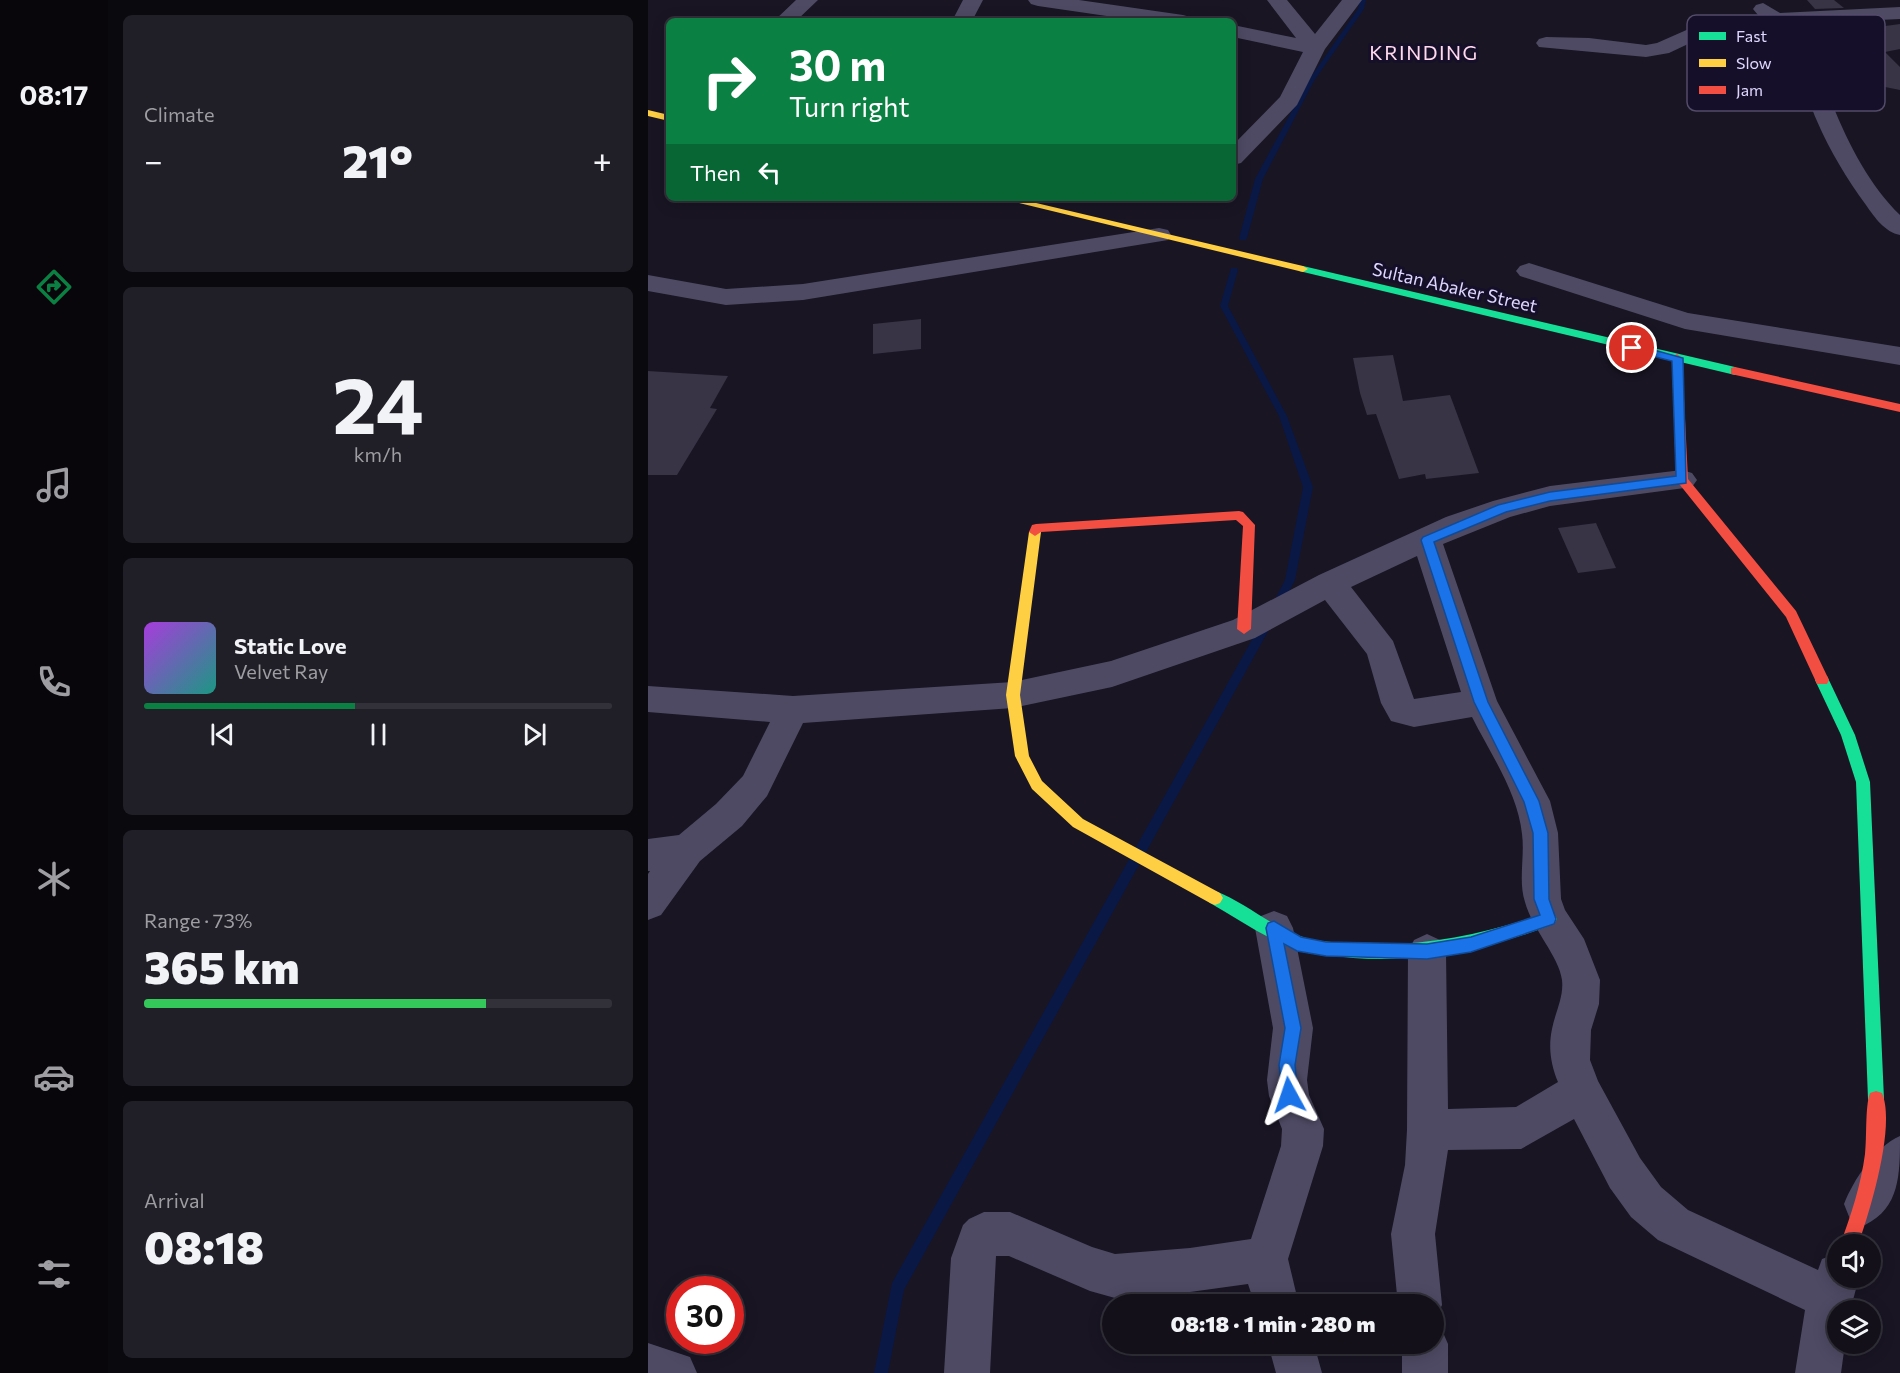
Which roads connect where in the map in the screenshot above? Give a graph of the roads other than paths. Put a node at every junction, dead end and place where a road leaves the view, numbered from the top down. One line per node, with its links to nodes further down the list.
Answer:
1 (808, 0): 10 (street)
2 (973, 0): 11 (street)
3 (1038, 0): 12 (street)
4 (1277, 0): 16 (street)
5 (1352, 0): 16 (street)
6 (1751, 0): 8 (street)
7 (1900, 12): 9 (street)
8 (1771, 15)
9 (1847, 15)
10 (787, 18)
11 (964, 18)
12 (1162, 18)
13 (1236, 33): 16 (street)
14 (1687, 37): 15 (street)
15 (1546, 43)
16 (1315, 48): 20 (street)
17 (1825, 111): 22 (street)
18 (648, 113): 19 (main road)
19 (666, 117)
20 (1236, 155)
21 (1016, 201): 23 (main road, Sultan Abaker Street)
22 (1900, 228)
23 (1159, 235): 25 (street); 27 (main road, Sultan Abaker Street)
24 (1529, 271): 26 (street)
25 (648, 283)
26 (1900, 356)
27 (1677, 358): 28 (main road, Sultan Abaker Street); 29 (main road)
28 (1900, 408)
29 (1682, 480): 30 (street); 46 (main road)
30 (1427, 540): 31 (street); 35 (street)
31 (1330, 583): 32 (street); 35 (street)
32 (1244, 629): 33 (street); 33 (main road)
33 (1013, 695): 36 (street); 41 (main road)
34 (648, 699): 36 (street)
35 (1481, 702): 40 (street)
36 (793, 710): 37 (street)
37 (687, 850): 38 (street); 39 (street)
38 (648, 855)
39 (648, 903)
40 (1549, 919): 42 (main road); 43 (street)
41 (1274, 928): 42 (main road); 48 (street)
42 (1427, 952): 44 (street)
43 (1581, 1091): 44 (street); 49 (street)
44 (1428, 1130): 52 (street)
45 (1900, 1157): 46 (street)
46 (1865, 1204): 47 (main road)
47 (1853, 1234)
48 (1266, 1258): 51 (street); 57 (street)
49 (1827, 1285)
50 (1833, 1288): 60 (street)
51 (1273, 1294)
52 (1419, 1294)
53 (1294, 1354): 58 (street)
54 (1425, 1354): 59 (street)
55 (648, 1366): 56 (street)
56 (675, 1373)
57 (967, 1373)
58 (1299, 1373)
59 (1425, 1373)
60 (1818, 1373)

